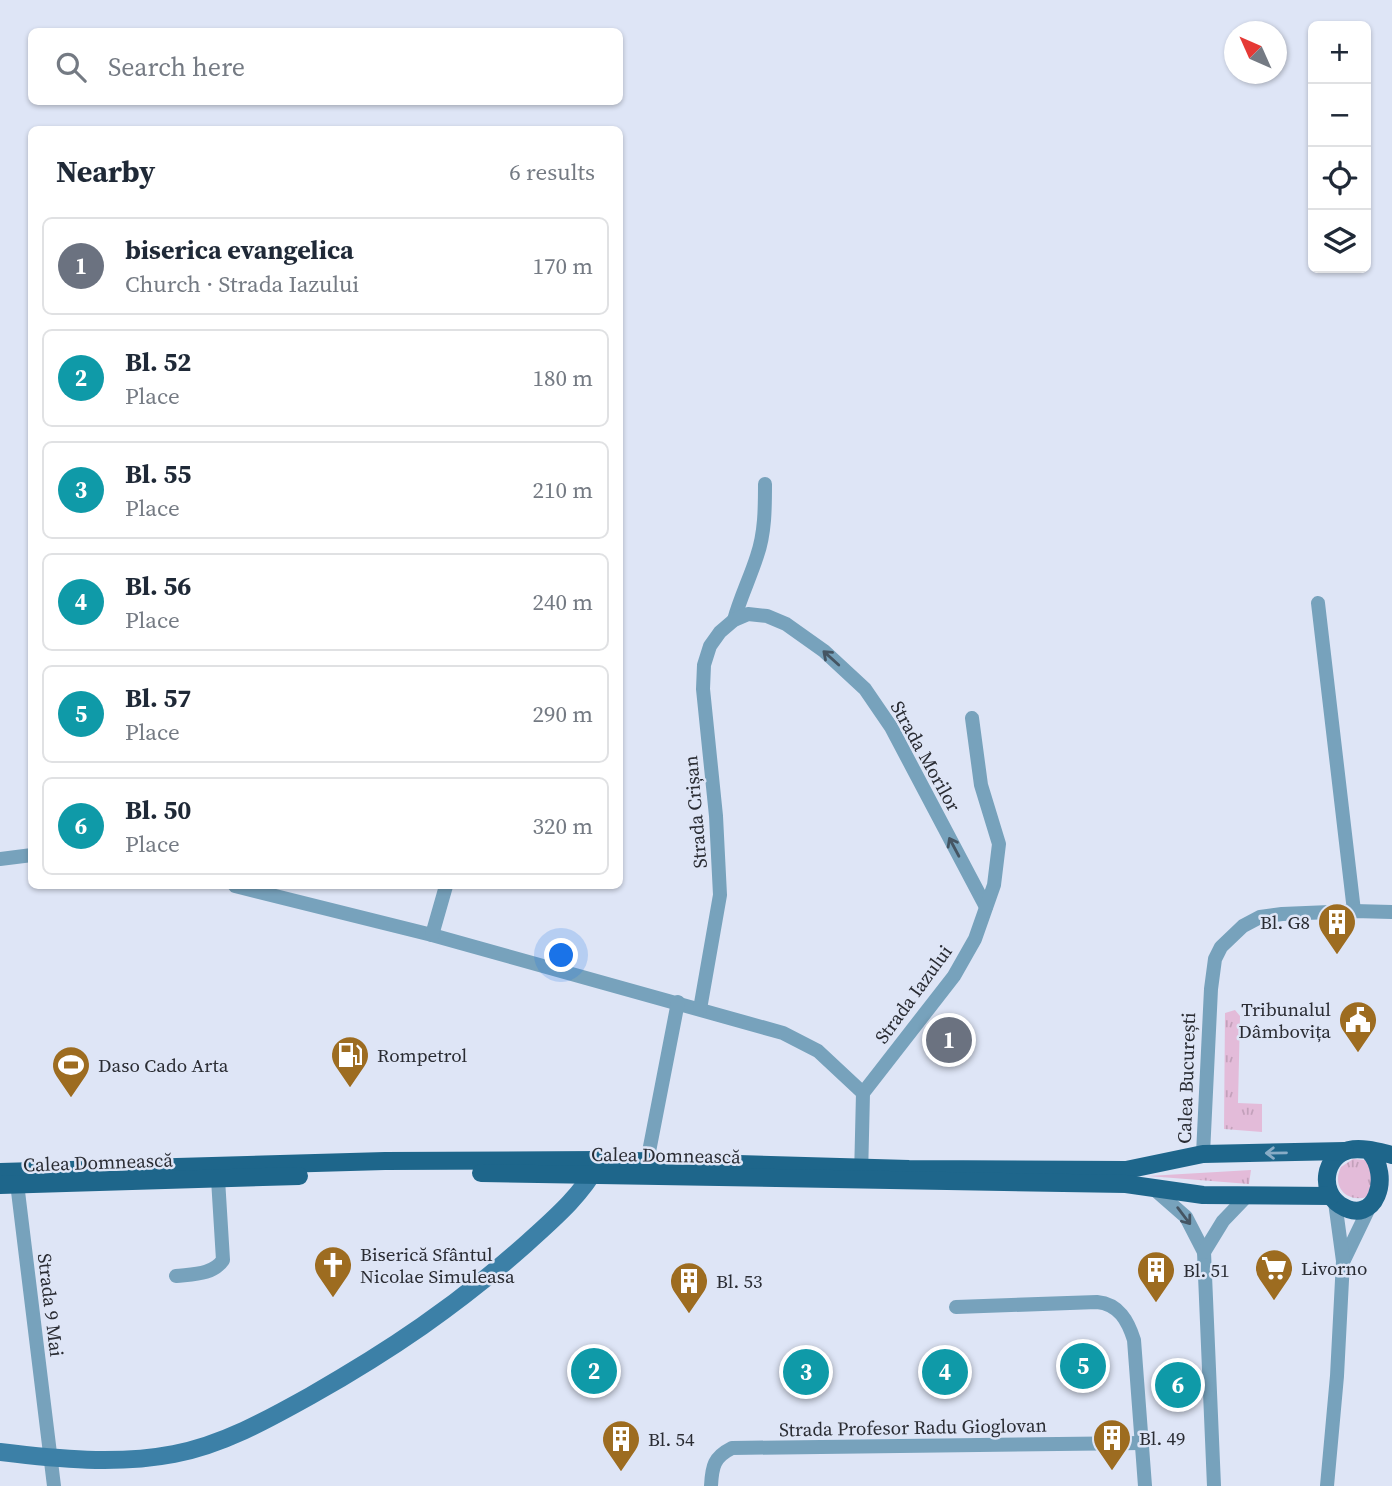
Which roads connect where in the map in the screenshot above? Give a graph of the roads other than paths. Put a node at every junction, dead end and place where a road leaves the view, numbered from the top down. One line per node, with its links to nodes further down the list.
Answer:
1 (765, 484): 3 (street)
2 (1318, 603): 10 (street)
3 (734, 620): 9 (street, Strada Morilor, one-way to 3); 14 (street, Strada Crișan)
4 (972, 718): 9 (street, Strada Iazului)
5 (28, 856): 6 (street)
6 (0, 859)
7 (247, 889): 12 (street)
8 (445, 889): 12 (street)
9 (986, 907): 15 (street, Strada Iazului)
10 (1354, 911): 11 (street, Calea București); 18 (street, Calea București)
11 (1392, 912)
12 (432, 935): 13 (street)
13 (678, 1002): 14 (street); 20 (street)
14 (700, 1009): 15 (street)
15 (863, 1093): 22 (street)
16 (1345, 1151): 17 (main road); 18 (main road, Calea București, one-way to 18); 27 (main road)
17 (1369, 1151): 19 (main road); 28 (main road)
18 (1203, 1154): 22 (main road, Calea Domnească)
19 (1392, 1155)
20 (647, 1162): 21 (main road, Calea Domnească); 22 (main road, Calea Domnească)
21 (596, 1167): 22 (main road, Calea Domnească); 23 (main road, Calea Domnească); 24 (main road, Calea Domnească); 35 (street)
22 (861, 1174): 25 (main road, Calea Domnească)
23 (8, 1178): 24 (main road, Calea Domnească); 35 (street, Strada 9 Mai)
24 (218, 1180): 31 (street)
25 (1154, 1188): 26 (main road, Calea Domnească); 29 (street, one-way to 29)
26 (1247, 1196): 27 (main road, Calea Domnească); 29 (street)
27 (1333, 1199): 28 (main road); 30 (street)
28 (1381, 1201): 30 (street)
29 (1204, 1252): 39 (street)
30 (1343, 1261): 40 (street)
31 (176, 1276)
32 (956, 1307): 33 (street)
33 (1142, 1443): 37 (street, Strada Profesor Radu Gioglovan); 38 (street)
34 (0, 1452): 35 (street)
35 (50, 1458): 36 (street, Strada 9 Mai)
36 (54, 1486)
37 (711, 1486)
38 (1145, 1486)
39 (1214, 1486)
40 (1326, 1486)

